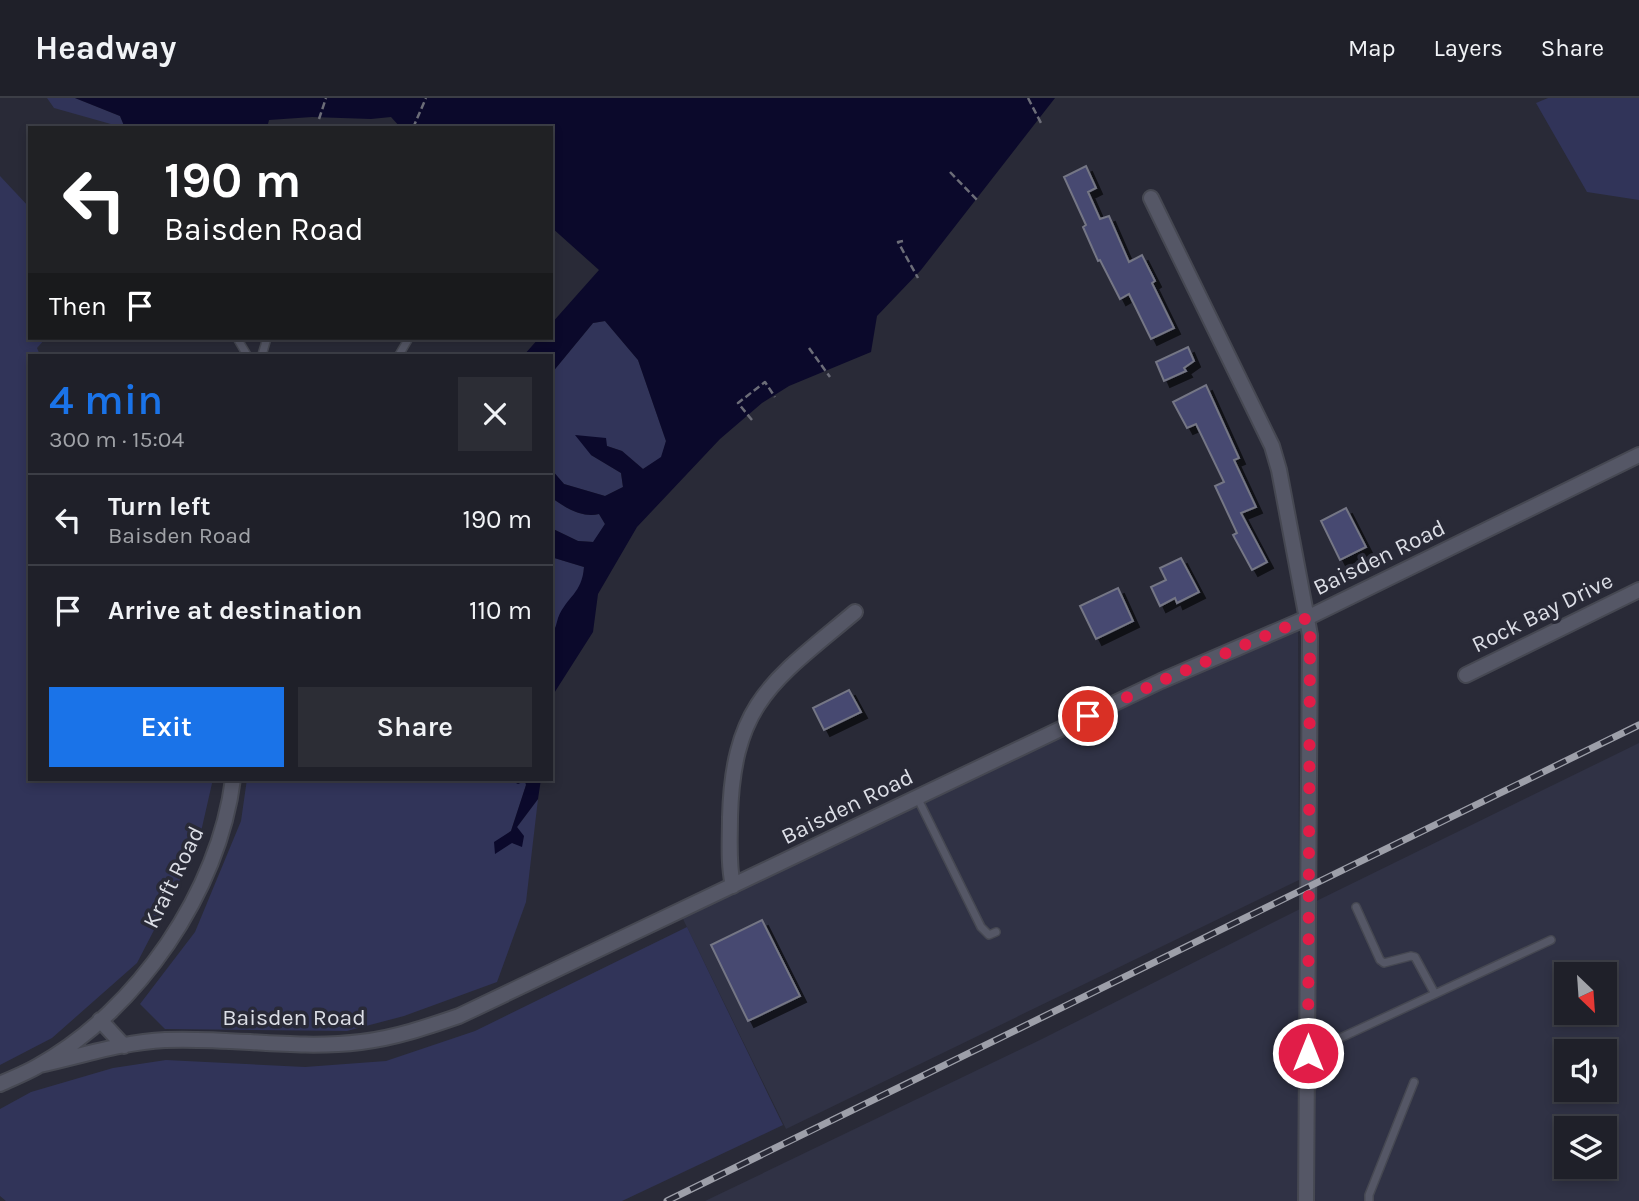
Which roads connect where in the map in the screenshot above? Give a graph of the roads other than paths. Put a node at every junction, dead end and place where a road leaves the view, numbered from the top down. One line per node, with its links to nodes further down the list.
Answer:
1 (1152, 198): 5 (street)
2 (1639, 455): 5 (street, Baisden Road)
3 (1639, 590): 6 (street, Rock Bay Drive)
4 (855, 612): 9 (street)
5 (1307, 618): 8 (street, Baisden Road); 16 (street)
6 (1466, 675)
7 (233, 781): 14 (street, Kraft Road)
8 (918, 797): 9 (street, Baisden Road); 11 (lane)
9 (733, 886): 15 (street, Baisden Road)
10 (1356, 907): 13 (lane)
11 (996, 932)
12 (1551, 940): 13 (lane)
13 (1435, 994): 16 (lane)
14 (100, 1020): 15 (street); 17 (street, Kraft Road)
15 (124, 1045): 17 (street, Baisden Road)
16 (1308, 1053): 20 (street)
17 (40, 1065): 19 (street, Kraft Road)
18 (1414, 1082): 21 (lane)
19 (0, 1084)
20 (1306, 1201)
21 (1369, 1201)

